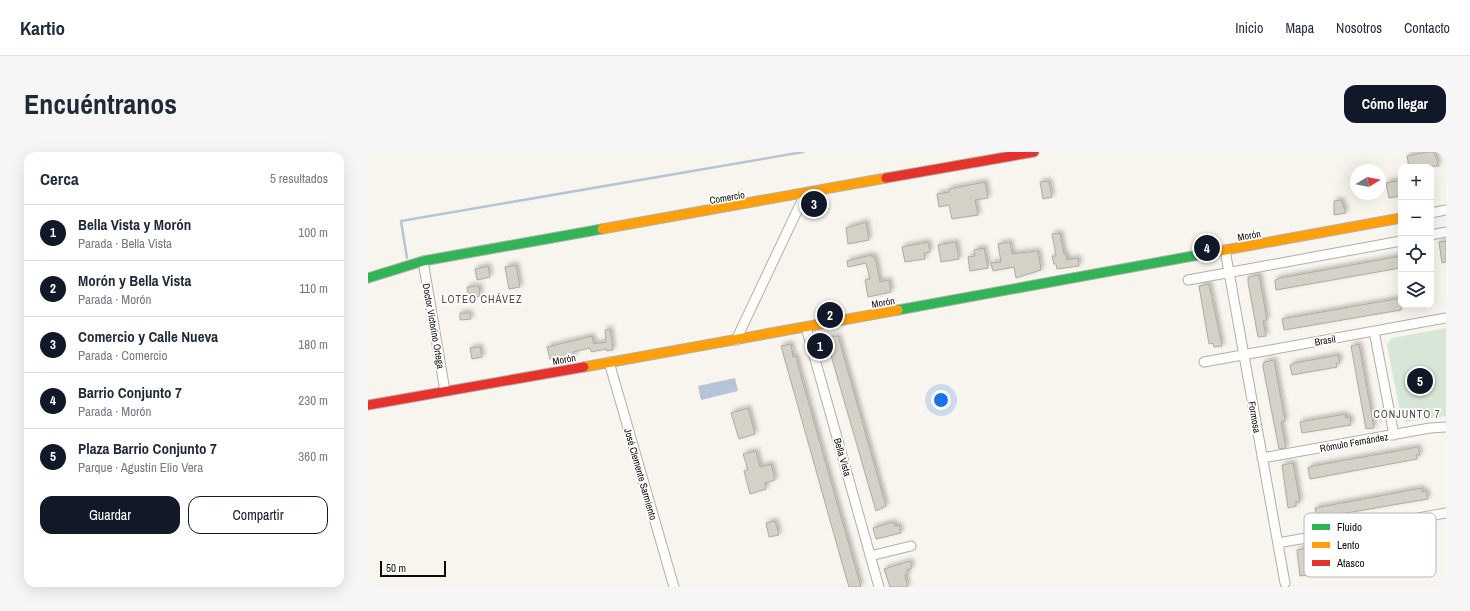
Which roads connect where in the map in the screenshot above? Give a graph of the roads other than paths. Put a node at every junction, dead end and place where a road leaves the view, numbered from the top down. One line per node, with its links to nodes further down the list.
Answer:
1 (1034, 152): 2 (street, Comercio)
2 (805, 194): 10 (street, Comercio); 17 (street)
3 (1446, 210): 4 (street)
4 (1434, 212)
5 (1398, 219): 9 (street, Morón)
6 (1446, 232): 7 (street)
7 (1434, 234)
8 (1398, 242): 11 (street)
9 (1225, 250): 11 (street, Formosa); 15 (street, Morón)
10 (424, 261): 12 (street, Comercio); 21 (street, Doctor Victorino Ortega)
11 (1229, 272): 13 (street); 18 (street, Formosa)
12 (368, 278)
13 (1188, 280)
14 (1446, 318): 16 (street, Brasil)
15 (806, 327): 17 (street, Morón); 31 (street, Bella Vista)
16 (1374, 331): 18 (street, Brasil); 24 (street)
17 (736, 340): 19 (street, Morón)
18 (1244, 355): 20 (street, Brasil); 25 (street, Formosa)
19 (609, 362): 21 (street, Morón); 33 (street, José Clemente Sarmiento)
20 (1204, 362)
21 (445, 391): 22 (street, Morón)
22 (368, 405)
23 (1446, 428): 24 (street, Rómulo Fernández)
24 (1394, 435): 25 (street, Rómulo Fernández)
25 (1262, 458): 29 (street, Formosa)
26 (1446, 513): 27 (street)
27 (1436, 515)
28 (1304, 538): 29 (street)
29 (1278, 543): 32 (street, Formosa)
30 (911, 546): 31 (street)
31 (870, 556): 34 (street, Bella Vista)
32 (1285, 583)
33 (674, 587)
34 (879, 587)

